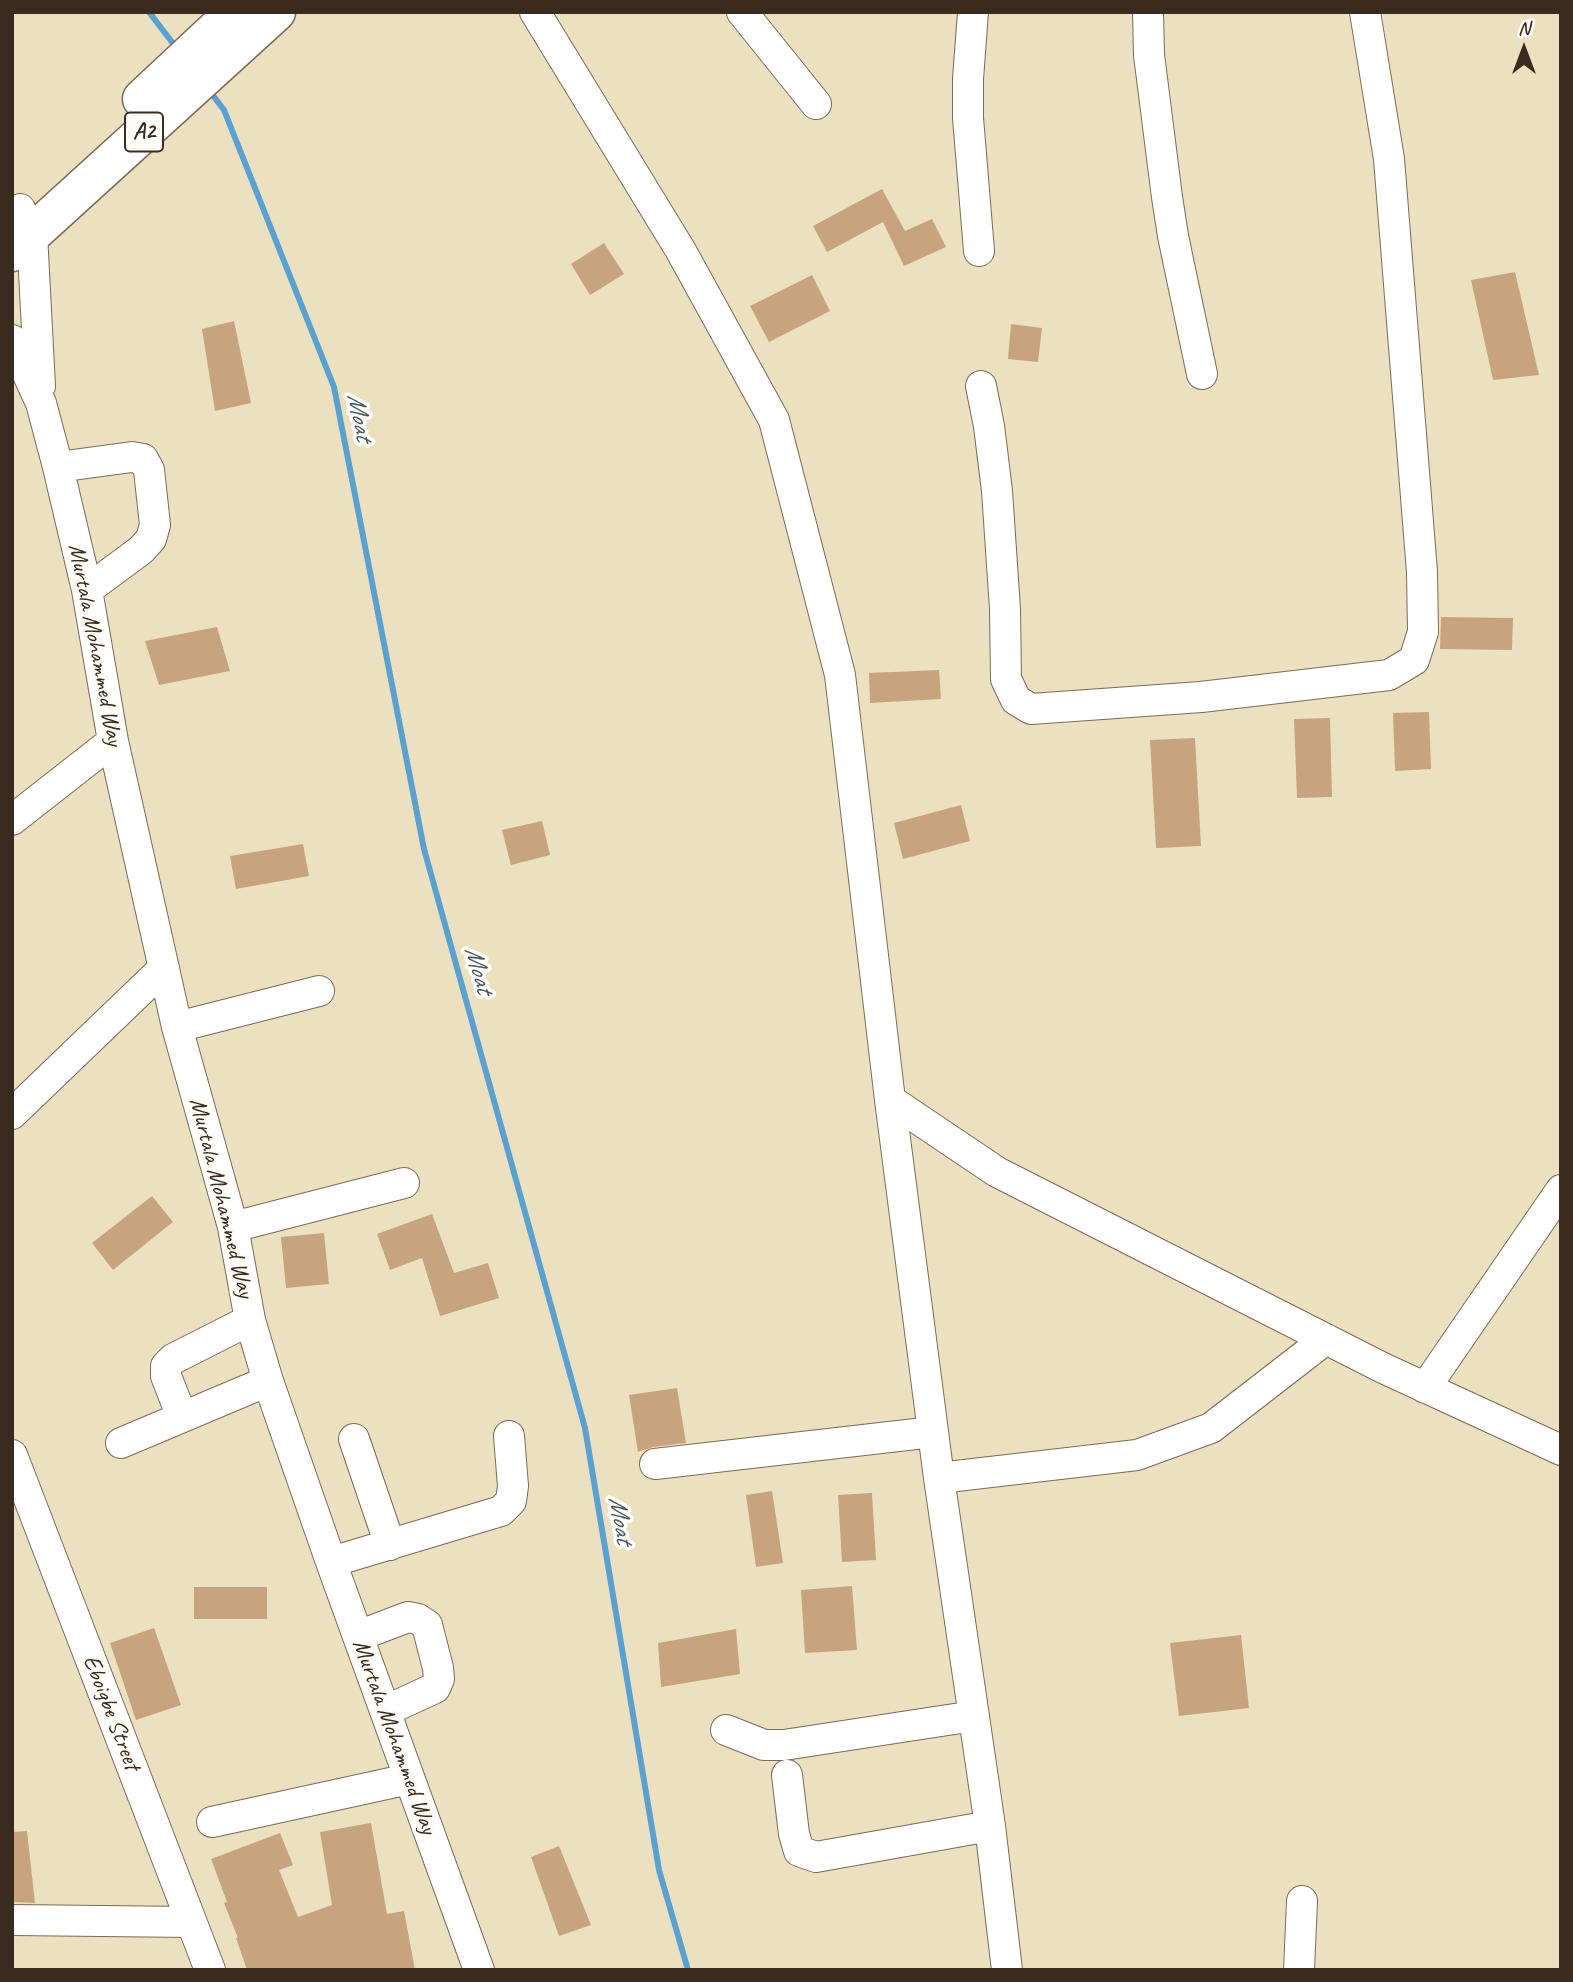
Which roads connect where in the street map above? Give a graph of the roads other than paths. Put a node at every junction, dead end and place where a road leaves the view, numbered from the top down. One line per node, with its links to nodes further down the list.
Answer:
1 (235, 12): 9 (highway, A2)
2 (276, 12): 9 (highway, A2)
3 (535, 12): 22 (street)
4 (742, 12): 8 (street)
5 (973, 12): 10 (street)
6 (1148, 12): 12 (street)
7 (1365, 12): 13 (street)
8 (816, 104)
9 (19, 228): 14 (street)
10 (979, 251)
11 (12, 340): 14 (street)
12 (1202, 374)
13 (981, 386)
14 (41, 403): 15 (street, Murtala Mohammed Way)
15 (58, 467): 16 (street, Murtala Mohammed Way); 16 (street)
16 (87, 590): 17 (street, Murtala Mohammed Way)
17 (113, 741): 18 (street); 19 (street, Murtala Mohammed Way)
18 (14, 815)
19 (164, 968): 21 (street, Murtala Mohammed Way); 23 (street)
20 (319, 991): 21 (street)
21 (177, 1027): 26 (street, Murtala Mohammed Way)
22 (890, 1100): 28 (street); 32 (street)
23 (12, 1114)
24 (404, 1183): 26 (street)
25 (1561, 1190): 30 (street)
26 (233, 1227): 27 (street, Murtala Mohammed Way)
27 (250, 1320): 29 (street, Murtala Mohammed Way); 31 (street)
28 (1326, 1339): 30 (street); 39 (street)
29 (268, 1381): 31 (street); 41 (street, Murtala Mohammed Way)
30 (1425, 1388): 36 (street)
31 (182, 1417): 35 (street)
32 (933, 1432): 38 (street); 39 (street)
33 (509, 1436): 40 (street)
34 (354, 1440): 40 (street)
35 (121, 1443)
36 (1561, 1450)
37 (12, 1455): 52 (street, Eboigbe Street)
38 (655, 1464)
39 (939, 1478): 44 (street)
40 (390, 1545): 41 (street)
41 (331, 1562): 42 (street, Murtala Mohammed Way)
42 (358, 1636): 43 (street, Murtala Mohammed Way); 43 (street)
43 (384, 1711): 47 (street, Murtala Mohammed Way)
44 (974, 1716): 45 (street); 49 (street)
45 (726, 1730)
46 (787, 1775): 49 (street)
47 (409, 1779): 48 (street); 54 (street, Murtala Mohammed Way)
48 (212, 1822)
49 (990, 1826): 55 (street)
50 (1302, 1901): 56 (street)
51 (12, 1920): 52 (street)
52 (191, 1923): 53 (street, Eboigbe Street)
53 (210, 1970)
54 (479, 1970)
55 (1007, 1970)
56 (1299, 1970)

